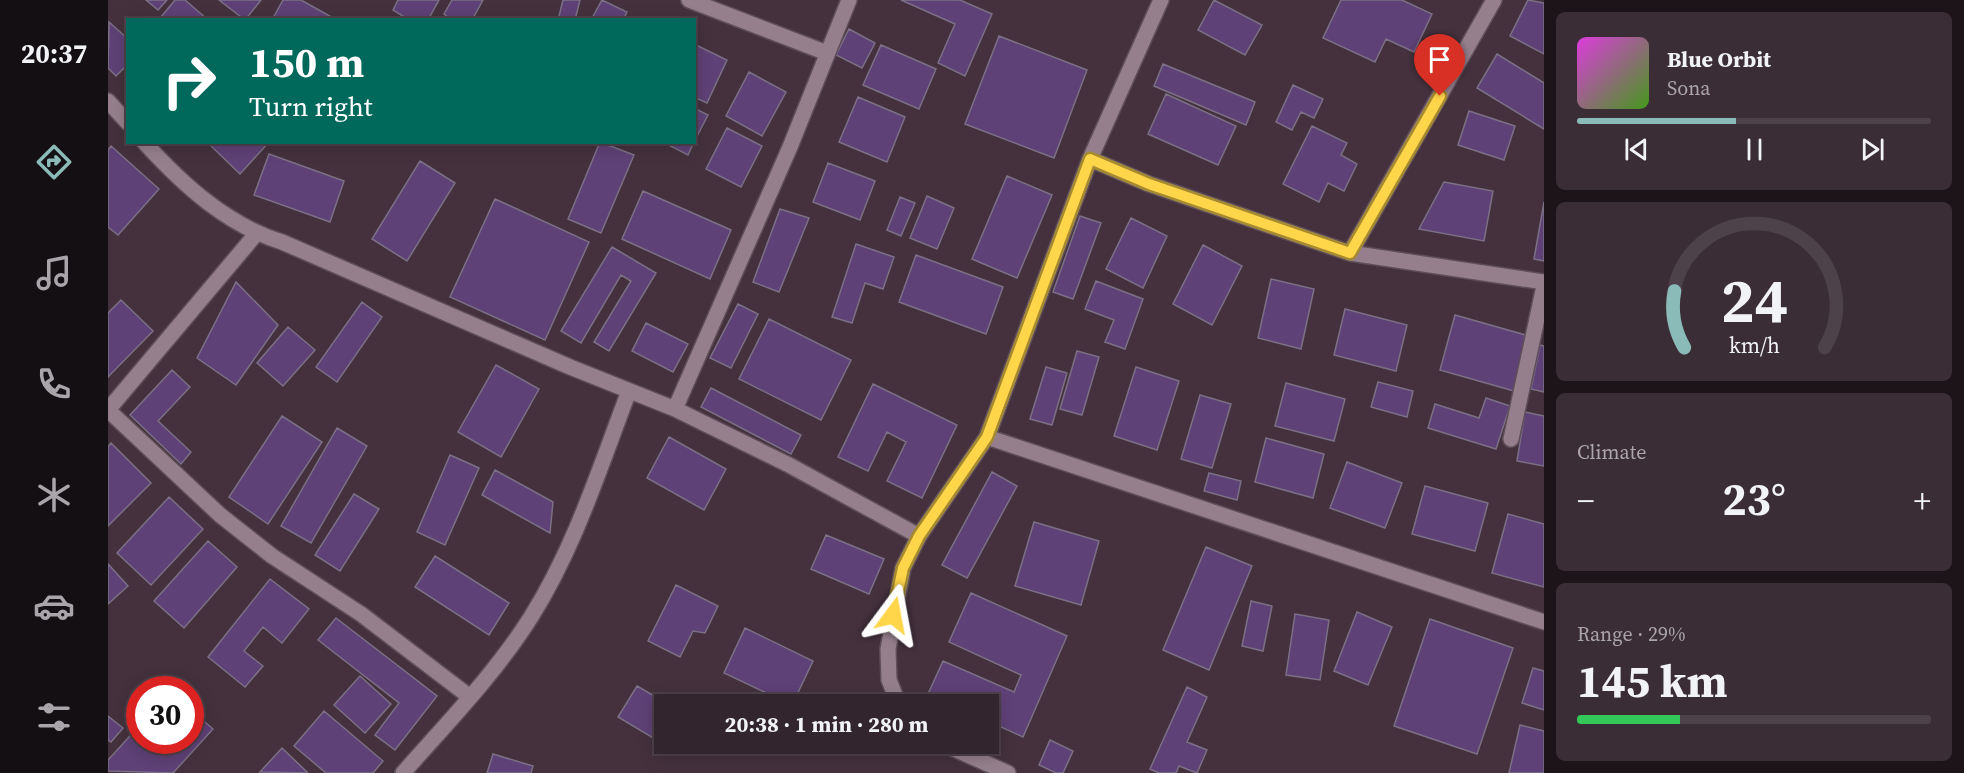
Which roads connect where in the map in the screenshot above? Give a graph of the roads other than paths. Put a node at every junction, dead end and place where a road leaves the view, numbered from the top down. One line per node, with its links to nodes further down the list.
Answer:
1 (689, 0): 5 (street)
2 (849, 0): 5 (street)
3 (1161, 0): 9 (street)
4 (1494, 0): 11 (street)
5 (827, 53): 14 (street)
6 (108, 101): 7 (street)
7 (126, 121)
8 (146, 144): 10 (street)
9 (1090, 159): 11 (street); 16 (street)
10 (256, 234): 13 (street); 15 (street)
11 (1350, 253): 12 (street)
12 (1544, 284): 17 (street)
13 (629, 391): 14 (street); 21 (street)
14 (675, 409): 18 (street)
15 (108, 410): 21 (street)
16 (987, 437): 18 (street); 19 (street)
17 (1511, 439)
18 (919, 536): 20 (street)
19 (1544, 622)
20 (894, 694)
21 (470, 697): 23 (street)
22 (965, 754): 24 (street)
23 (403, 773)
24 (1008, 773)

